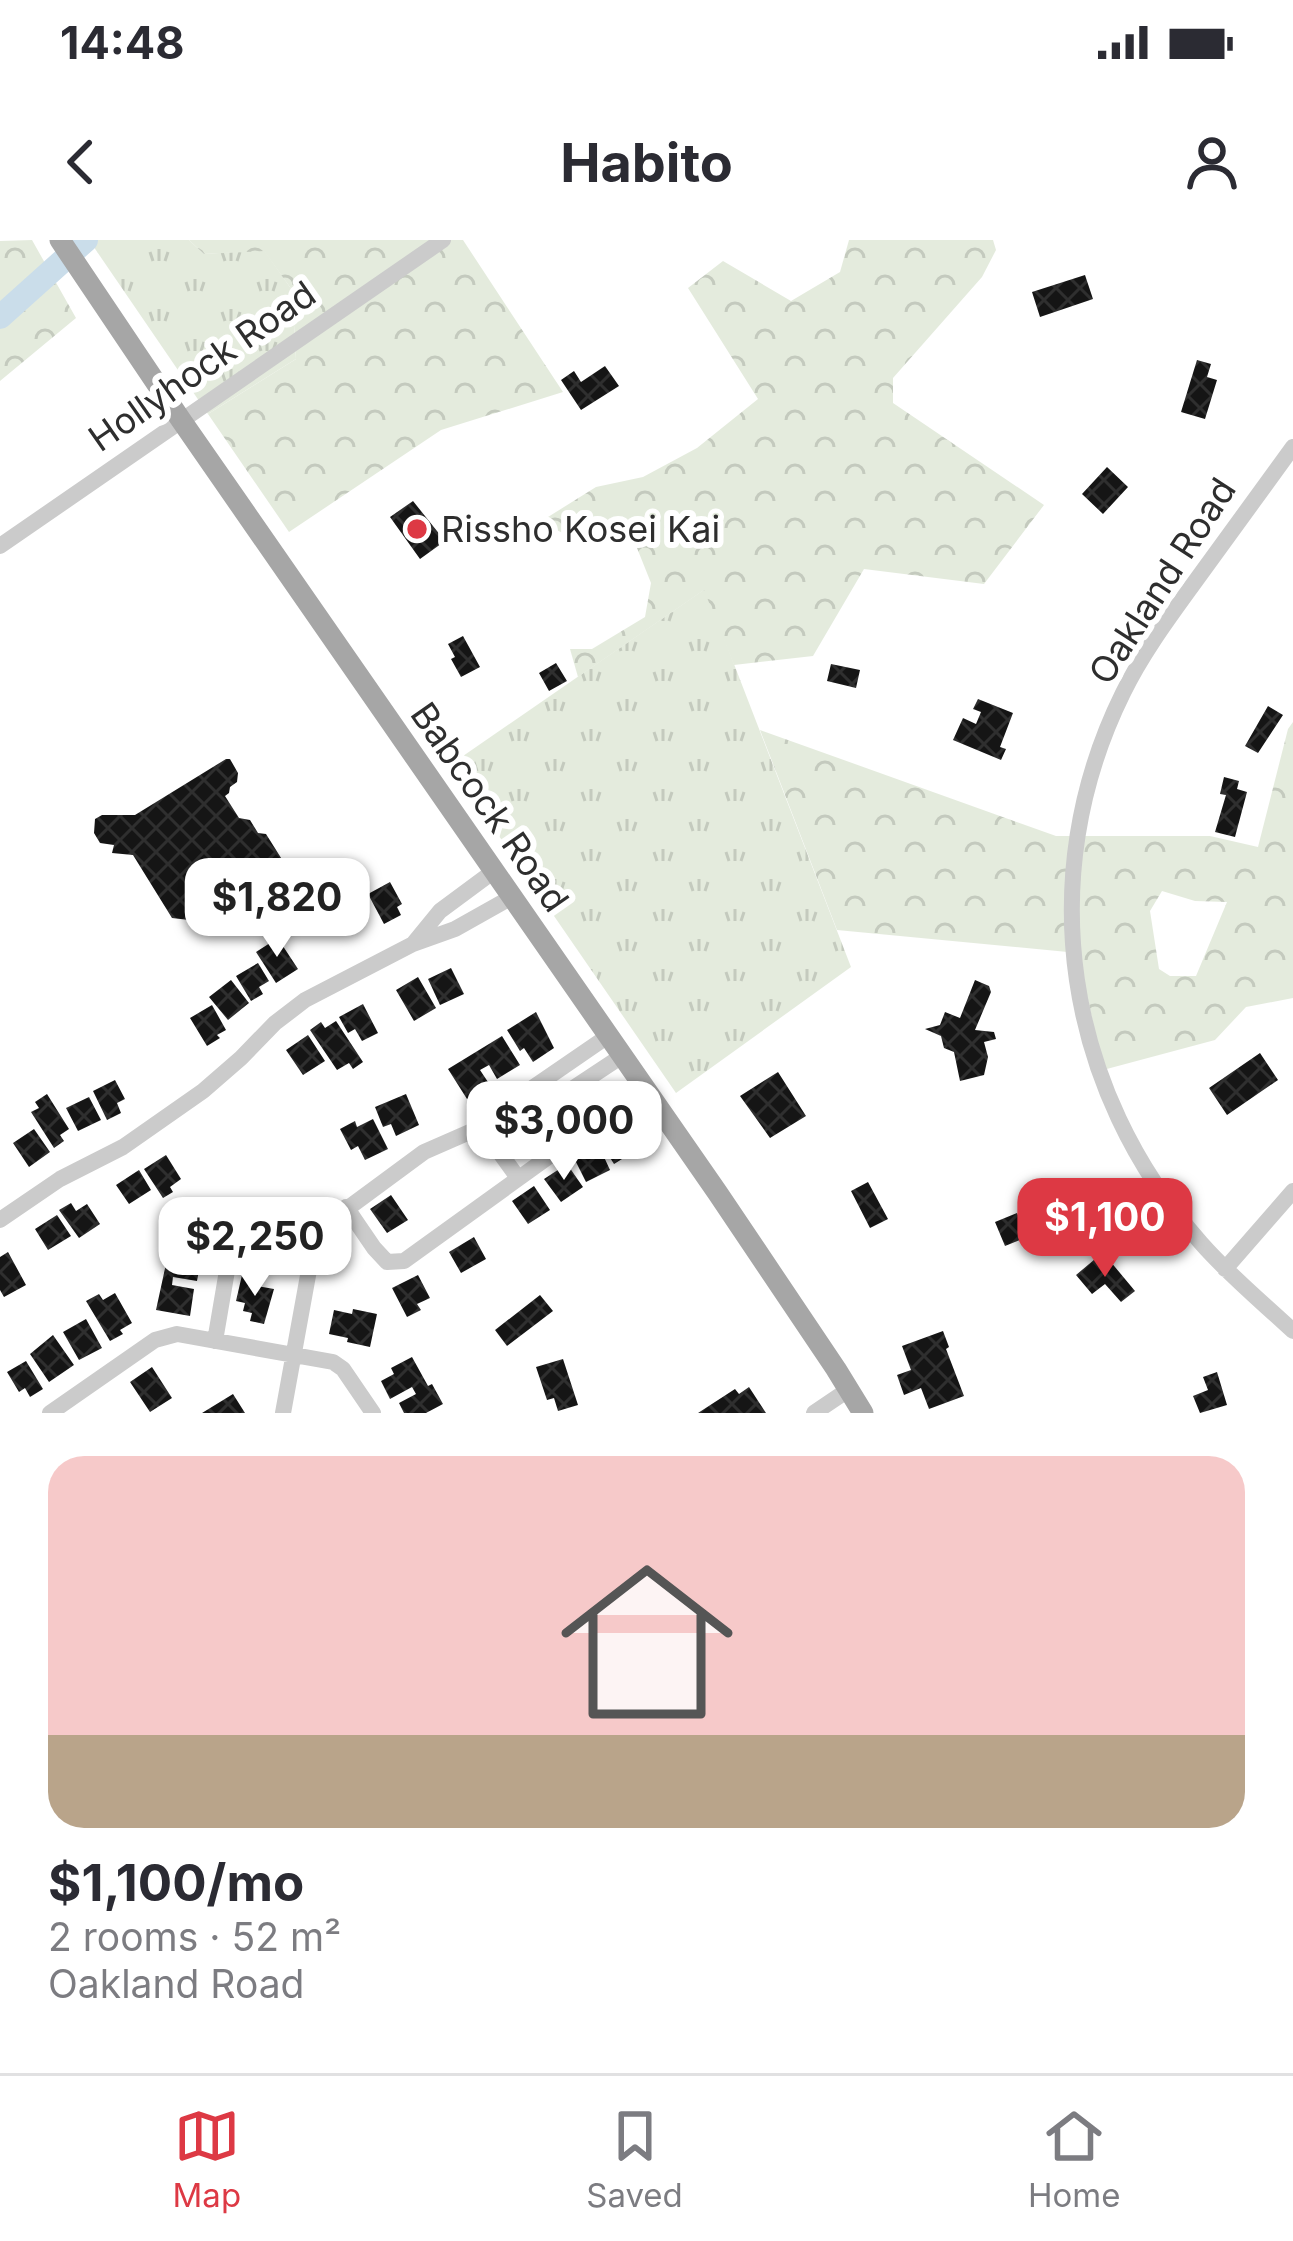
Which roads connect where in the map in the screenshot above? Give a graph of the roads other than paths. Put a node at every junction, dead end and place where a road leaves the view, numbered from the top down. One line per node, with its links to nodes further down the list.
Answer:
1 (60, 240): 3 (main road, Babcock Road)
2 (442, 240): 3 (street, Hollyhock Road)
3 (181, 420): 5 (street, Hollyhock Road); 6 (main road, Babcock Road)
4 (1293, 446): 18 (street, Oakland Road)
5 (0, 546)
6 (494, 871): 7 (main road, Babcock Road); 8 (street)
7 (512, 897): 8 (street); 9 (main road, Babcock Road)
8 (412, 944): 16 (street)
9 (608, 1036): 10 (main road, Babcock Road); 12 (street)
10 (622, 1056): 12 (street); 22 (main road, Babcock Road)
11 (602, 1112): 13 (street)
12 (484, 1132): 13 (street); 15 (street)
13 (518, 1178): 15 (street)
14 (1293, 1191): 18 (street)
15 (346, 1208): 21 (street)
16 (0, 1220)
17 (224, 1229): 20 (street)
18 (1225, 1269): 19 (street, Oakland Road)
19 (1293, 1331)
20 (215, 1340): 21 (street); 24 (street)
21 (293, 1354): 25 (street); 26 (street)
22 (848, 1390): 23 (main road, Babcock Road); 27 (street)
23 (862, 1412)
24 (50, 1413)
25 (283, 1413)
26 (373, 1413)
27 (814, 1413)

